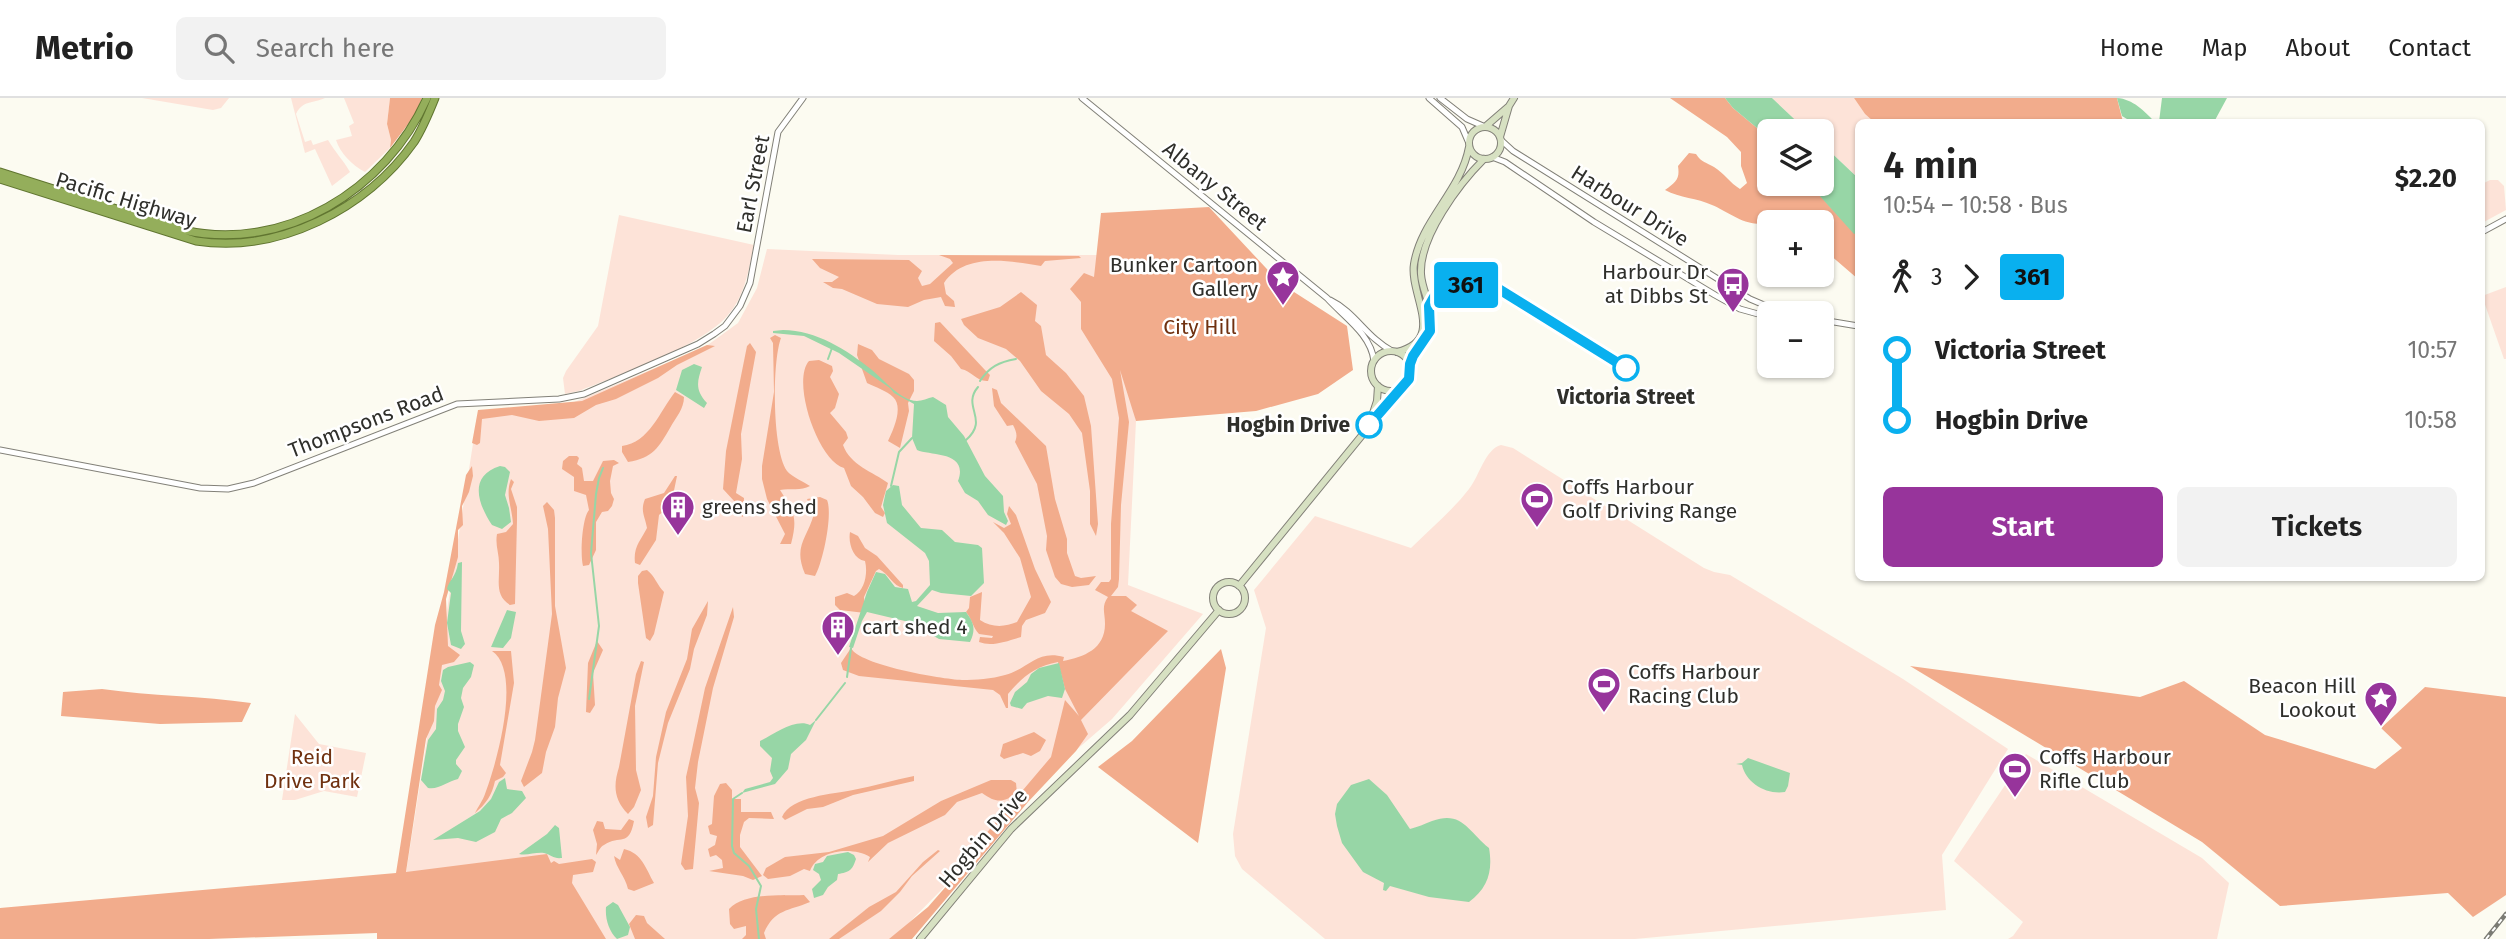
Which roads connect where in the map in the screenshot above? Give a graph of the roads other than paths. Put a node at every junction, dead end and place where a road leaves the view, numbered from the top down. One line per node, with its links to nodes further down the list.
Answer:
1 (427, 98): 13 (highway, Pacific Highway)
2 (435, 98): 14 (highway, Pacific Highway)
3 (803, 98): 17 (street, Earl Street)
4 (1082, 98): 18 (street, Albany Street)
5 (1429, 98): 11 (street)
6 (1440, 98): 9 (street)
7 (1514, 98): 8 (main road)
8 (1509, 106): 9 (main road); 10 (main road)
9 (1485, 126): 10 (main road); 11 (main road)
10 (1500, 139): 12 (main road); 19 (street, Harbour Drive)
11 (1469, 144): 12 (main road); 23 (main road)
12 (1488, 158): 20 (street, Harbour Drive); 25 (main road)
13 (0, 172)
14 (0, 179)
15 (2506, 219): 16 (street)
16 (2485, 230)
17 (750, 283): 29 (street, Thompsons Road)
18 (1327, 298): 23 (street, Albany Street); 24 (street, Albany Street)
19 (1757, 302)
20 (1757, 314)
21 (1834, 322): 22 (street)
22 (1855, 326)
23 (1394, 351): 24 (main road); 25 (main road)
24 (1374, 361): 26 (main road)
25 (1410, 364): 27 (main road)
26 (1378, 386): 27 (main road); 28 (main road)
27 (1399, 390): 28 (main road)
28 (1369, 425): 30 (main road)
29 (0, 450)
30 (1239, 586): 31 (main road); 31 (main road)
31 (1219, 610): 32 (main road, Hogbin Drive)
32 (920, 939)

